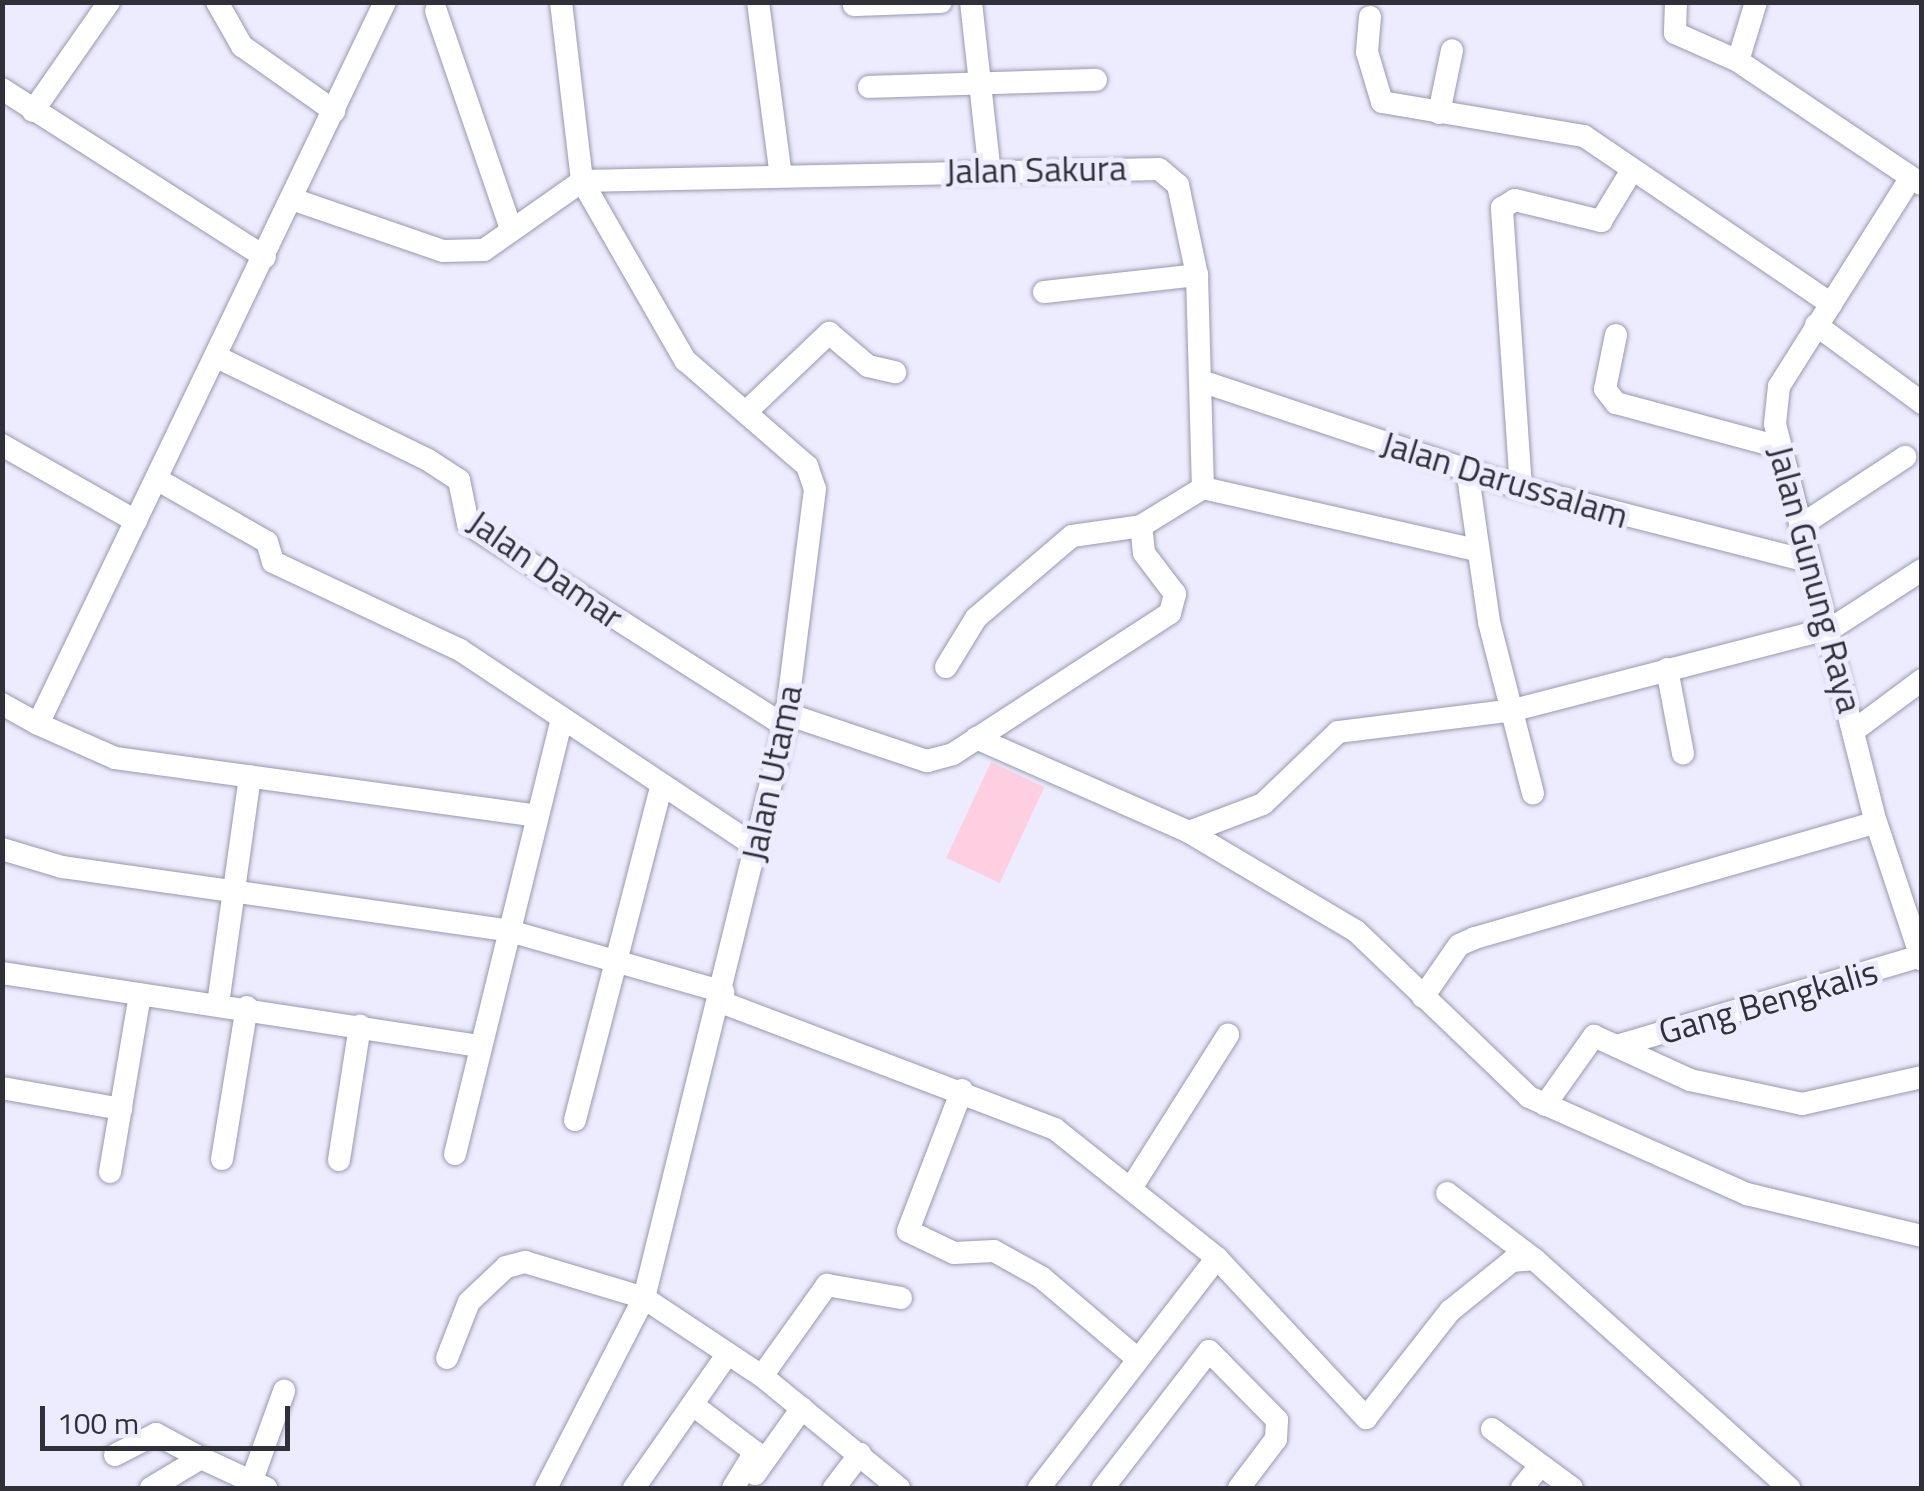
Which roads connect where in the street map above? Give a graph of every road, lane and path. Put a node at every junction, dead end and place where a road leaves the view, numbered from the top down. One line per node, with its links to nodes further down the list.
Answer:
1 (109, 2): 19 (street)
2 (217, 2): 20 (street)
3 (385, 2): 20 (street)
4 (560, 2): 25 (street, Jalan Utama)
5 (758, 2): 22 (street)
6 (941, 2): 10 (street)
7 (971, 2): 16 (street)
8 (1676, 2): 14 (street)
9 (1756, 2): 14 (street)
10 (854, 5)
11 (436, 12): 28 (street)
12 (1370, 17): 21 (street)
13 (1452, 50): 21 (street)
14 (1738, 60): 26 (street)
15 (1096, 80): 16 (street)
16 (981, 82): 17 (street); 24 (street)
17 (870, 87)
18 (2, 88): 19 (street)
19 (34, 111): 29 (street)
20 (334, 111): 27 (street)
21 (1439, 114): 23 (street)
22 (780, 170): 24 (street, Jalan Sakura); 25 (street, Jalan Sakura)
23 (1632, 170): 32 (street); 46 (street)
24 (990, 173): 30 (street, Jalan Sakura)
25 (582, 181): 28 (street); 39 (street, Jalan Utama)
26 (1916, 182): 32 (street, Jalan Gunung Raya)
27 (292, 199): 28 (street); 29 (street)
28 (510, 226)
29 (265, 257): 35 (street)
30 (1197, 275): 31 (street); 37 (street, Jalan Sakura)
31 (1044, 292)
32 (1831, 304): 33 (street, Jalan Gunung Raya)
33 (1816, 326): 38 (street); 41 (street, Jalan Gunung Raya)
34 (1616, 335): 41 (street)
35 (219, 358): 44 (street); 60 (street, Jalan Damar)
36 (895, 372): 39 (street)
37 (1207, 383): 43 (street, Jalan Darussalam); 45 (street, Jalan Sakura)
38 (1922, 403)
39 (746, 412): 60 (street, Jalan Utama)
40 (2, 445): 47 (street)
41 (1779, 447): 49 (street, Jalan Gunung Raya)
42 (1905, 458): 49 (street)
43 (1467, 469): 46 (street, Jalan Darussalam); 50 (street)
44 (160, 481): 47 (street); 59 (street)
45 (1203, 488): 48 (street); 50 (street)
46 (1521, 488): 51 (street, Jalan Darussalam)
47 (136, 521): 61 (street)
48 (1141, 526): 54 (street); 63 (street)
49 (1800, 526): 51 (street, Jalan Gunung Raya)
50 (1476, 550): 58 (street)
51 (1807, 561): 53 (street, Jalan Gunung Raya)
52 (1922, 570): 53 (street)
53 (1832, 628): 55 (street); 62 (street, Jalan Gunung Raya)
54 (946, 666)
55 (1667, 670): 58 (street); 64 (street)
56 (1922, 680): 62 (street)
57 (2, 704): 61 (street)
58 (1514, 710): 67 (street); 70 (street)
59 (562, 720): 66 (street); 68 (street)
60 (786, 720): 63 (street); 71 (street, Jalan Utama)
61 (38, 724): 65 (street)
62 (1856, 729): 69 (street, Jalan Gunung Raya)
63 (976, 738): 70 (street)
64 (1682, 754)
65 (250, 776): 68 (street); 73 (street)
66 (661, 788): 71 (street); 76 (street)
67 (1533, 793)
68 (533, 815): 74 (street)
69 (1876, 822): 75 (street, Jalan Gunung Raya); 80 (street)
70 (1189, 832): 80 (street)
71 (756, 847): 79 (street, Jalan Utama)
72 (2, 849): 73 (street)
73 (234, 892): 74 (street); 81 (street)
74 (506, 930): 76 (street); 85 (street)
75 (1920, 948): 86 (street, Gang Bengkalis)
76 (613, 960): 79 (street); 92 (street)
77 (2, 974): 78 (street)
78 (140, 995): 81 (street); 91 (street)
79 (722, 997): 89 (street); 102 (street, Jalan Utama)
80 (1423, 997): 90 (street)
81 (218, 1004): 82 (street)
82 (247, 1007): 83 (street); 94 (street)
83 (360, 1026): 85 (street); 95 (street)
84 (1228, 1036): 97 (street)
85 (480, 1046): 93 (street)
86 (1617, 1046): 87 (street); 90 (street, Gang Bengkalis)
87 (1922, 1077)
88 (2, 1088): 91 (street)
89 (962, 1090): 97 (street); 105 (street)
90 (1544, 1104): 99 (street)
91 (121, 1108): 96 (street)
92 (575, 1120)
93 (455, 1154)
94 (222, 1160)
95 (340, 1160)
96 (110, 1172)
97 (1134, 1186): 100 (street)
98 (1447, 1193): 101 (street)
99 (1922, 1236)
100 (1217, 1258): 101 (street); 105 (street)
101 (1534, 1259): 129 (street)
102 (644, 1298): 104 (street); 106 (street); 118 (street, Jalan Utama)
103 (901, 1298): 107 (street)
104 (726, 1356): 107 (street); 109 (street)
105 (1134, 1356): 124 (street)
106 (447, 1358)
107 (762, 1376): 110 (street)
108 (284, 1391): 116 (street)
109 (693, 1405): 119 (street); 120 (street)
110 (802, 1408): 112 (street); 121 (street)
111 (1492, 1429): 115 (street)
112 (860, 1454): 122 (street); 123 (street)
113 (115, 1455): 114 (street)
114 (201, 1458): 116 (street); 117 (street)
115 (1540, 1466): 127 (street); 128 (street)
116 (259, 1484)
117 (151, 1488)
118 (546, 1488)
119 (634, 1488)
120 (732, 1488)
121 (745, 1488)
122 (834, 1488)
123 (900, 1488)
124 (1039, 1488)
125 (1103, 1488): 126 (street)
126 (1240, 1488)
127 (1522, 1488)
128 (1572, 1488)
129 (1789, 1488)

